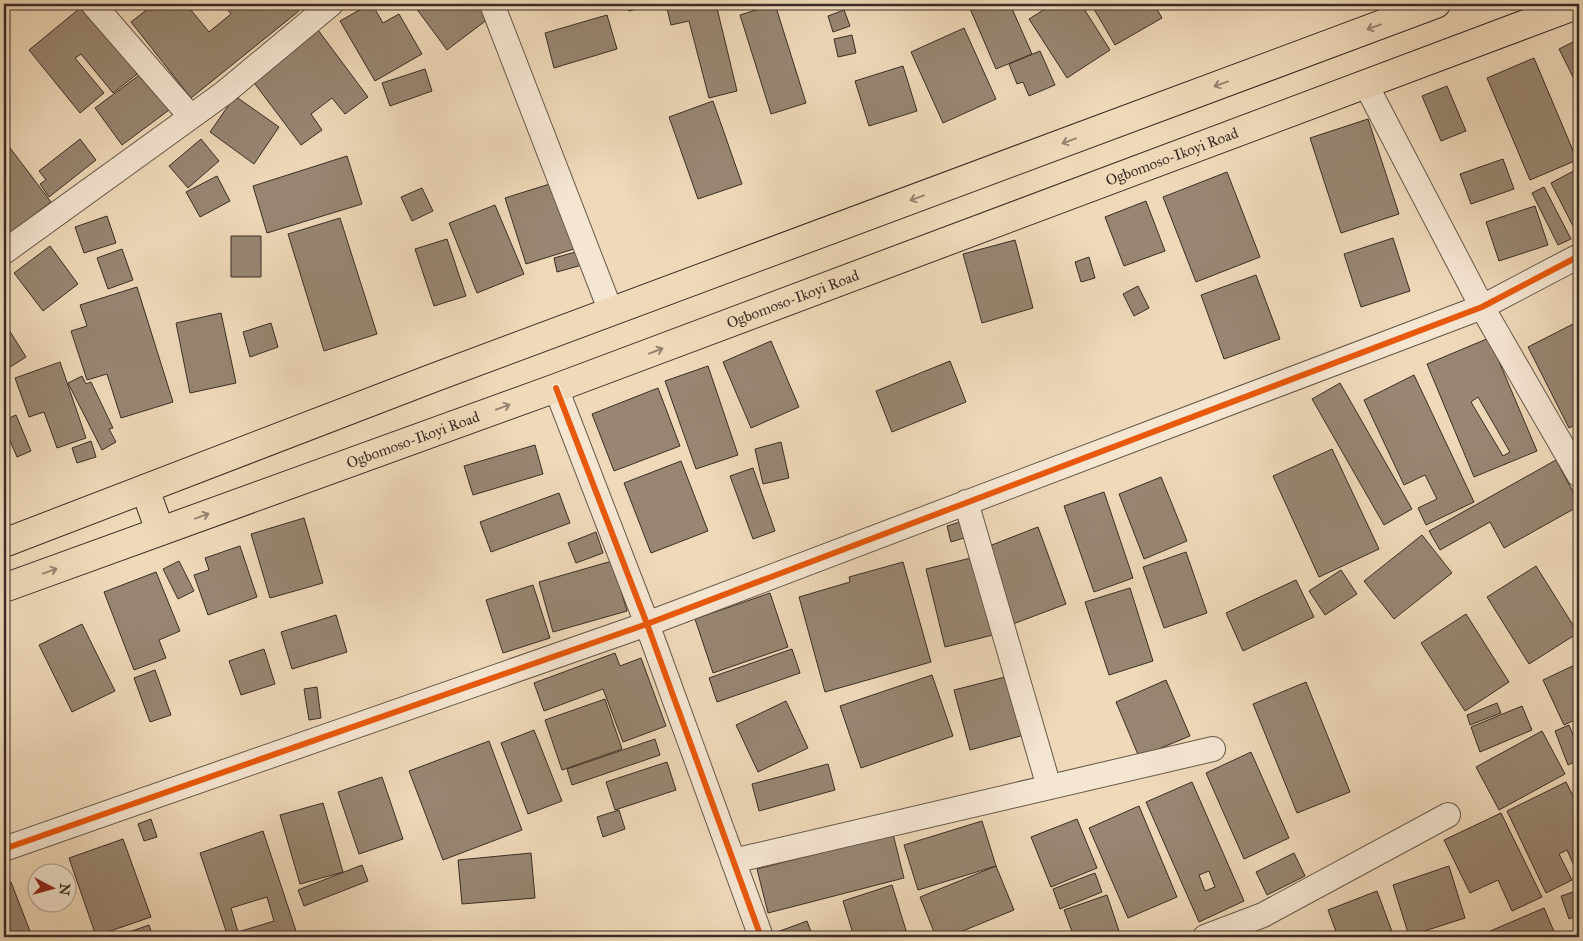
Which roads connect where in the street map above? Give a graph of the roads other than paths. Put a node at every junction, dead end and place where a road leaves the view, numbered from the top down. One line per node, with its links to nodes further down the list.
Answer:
1 (92, 4): 7 (street)
2 (331, 4): 7 (street)
3 (492, 4): 11 (street)
4 (1436, 4): 11 (main road, one-way to 11)
5 (1579, 4): 6 (main road, Ogbomoso-Ikoyi Road)
6 (1366, 83): 10 (street); 12 (main road, Ogbomoso-Ikoyi Road, one-way to 6)
7 (191, 117): 8 (street)
8 (4, 252)
9 (1579, 256): 10 (street)
10 (1482, 307): 13 (street); 15 (street)
11 (611, 312): 14 (main road)
12 (556, 388): 16 (main road, Ogbomoso-Ikoyi Road, one-way to 12); 19 (street)
13 (1579, 475)
14 (145, 489): 16 (main road); 17 (main road)
15 (966, 502): 19 (street); 21 (street)
16 (160, 531): 18 (main road, Ogbomoso-Ikoyi Road, one-way to 16)
17 (4, 543)
18 (4, 588)
19 (647, 624): 23 (street); 24 (street)
20 (1213, 749): 21 (street)
21 (1049, 787): 24 (street)
22 (1448, 815): 26 (street)
23 (4, 849)
24 (733, 861): 25 (street)
25 (761, 937)
26 (1205, 937)

